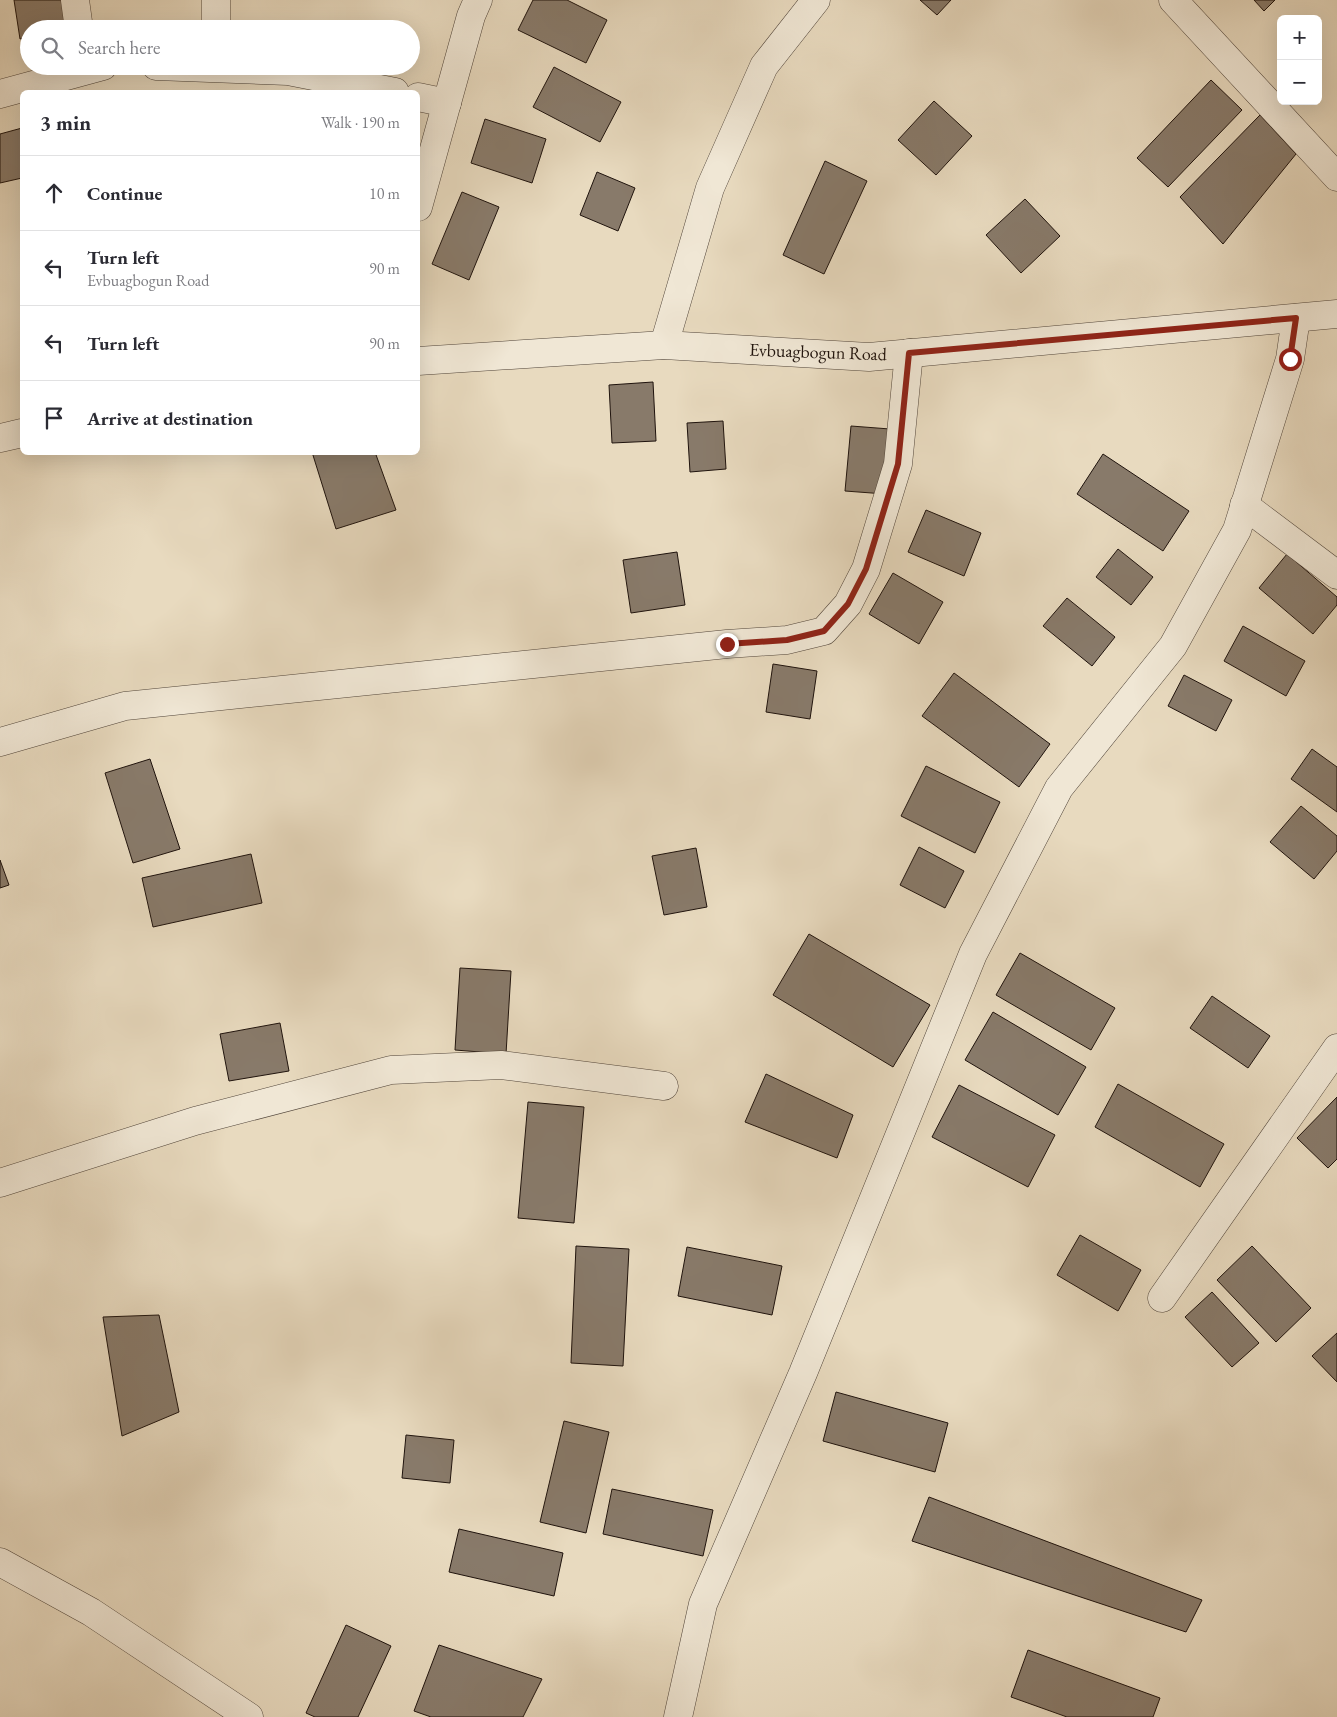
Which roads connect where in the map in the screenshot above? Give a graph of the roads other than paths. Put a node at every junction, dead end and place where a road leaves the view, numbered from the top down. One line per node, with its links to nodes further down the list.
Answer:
1 (75, 0): 6 (street)
2 (216, 0): 7 (street)
3 (478, 0): 13 (street)
4 (816, 0): 18 (street)
5 (1173, 0): 14 (street)
6 (78, 20)
7 (216, 20)
8 (66, 75): 11 (street)
9 (308, 75): 10 (street)
10 (385, 90)
11 (0, 94)
12 (420, 97): 13 (street)
13 (447, 103): 15 (street)
14 (1337, 177)
15 (420, 200)
16 (1337, 314): 17 (street, Evbuagbogun Road)
17 (1296, 318): 19 (street, Evbuagbogun Road); 23 (street)
18 (664, 344): 19 (street, Evbuagbogun Road); 20 (street, Evbuagbogun Road)
19 (909, 353): 25 (street)
20 (420, 360)
21 (20, 433): 22 (street)
22 (0, 438)
23 (1244, 505): 24 (street); 32 (street)
24 (1337, 574)
25 (0, 742)
26 (1337, 1048): 29 (street)
27 (664, 1086): 28 (street)
28 (0, 1183)
29 (1162, 1298)
30 (0, 1562): 31 (street)
31 (249, 1717)
32 (678, 1717)

